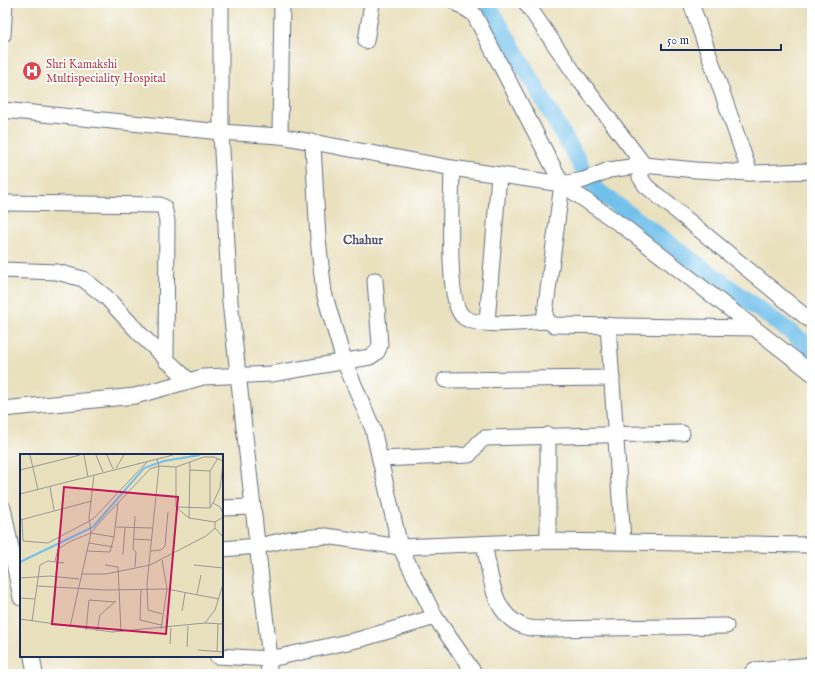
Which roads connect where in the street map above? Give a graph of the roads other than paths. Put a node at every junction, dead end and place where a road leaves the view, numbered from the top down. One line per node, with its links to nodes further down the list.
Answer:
1 (5, 3): 8 (street)
2 (221, 3): 11 (street)
3 (282, 3): 12 (street)
4 (372, 3): 9 (street)
5 (456, 3): 19 (street)
6 (526, 3): 14 (street)
7 (691, 3): 17 (street)
8 (3, 35)
9 (366, 41)
10 (3, 110): 11 (street)
11 (221, 132): 12 (street); 30 (street)
12 (280, 136): 13 (street)
13 (313, 144): 15 (street); 29 (street)
14 (644, 165): 17 (street); 19 (street); 25 (street)
15 (452, 168): 18 (street); 24 (street)
16 (812, 171): 17 (street)
17 (750, 173)
18 (499, 175): 19 (street); 24 (street)
19 (562, 184): 23 (street); 27 (street)
20 (3, 204): 28 (street)
21 (3, 270): 28 (street)
22 (375, 280): 29 (street)
23 (547, 321): 24 (street); 26 (street)
24 (487, 322)
25 (812, 322)
26 (608, 325): 27 (street); 32 (street)
27 (754, 328): 31 (street)
28 (166, 361): 33 (street)
29 (344, 361): 30 (street); 39 (street)
30 (239, 374): 33 (street); 40 (street)
31 (812, 374)
32 (612, 378): 34 (street); 38 (street)
33 (188, 380): 35 (street)
34 (445, 380)
35 (3, 409)
36 (682, 433): 38 (street)
37 (548, 435): 38 (street); 39 (street); 43 (street)
38 (616, 435): 44 (street)
39 (380, 459): 48 (street)
40 (253, 507): 42 (street); 47 (street)
41 (3, 508): 50 (street)
42 (223, 508)
43 (548, 541): 44 (street); 45 (street)
44 (623, 542): 46 (street)
45 (484, 544): 48 (street); 52 (street)
46 (812, 545)
47 (258, 546): 48 (street); 49 (street); 55 (street)
48 (400, 547): 51 (street)
49 (223, 549)
50 (20, 593)
51 (436, 617): 55 (street); 60 (street)
52 (726, 626)
53 (223, 656): 55 (street)
54 (32, 657): 58 (street)
55 (270, 659): 59 (street)
56 (812, 665): 57 (street)
57 (753, 673)
58 (35, 674)
59 (268, 674)
60 (475, 674)

